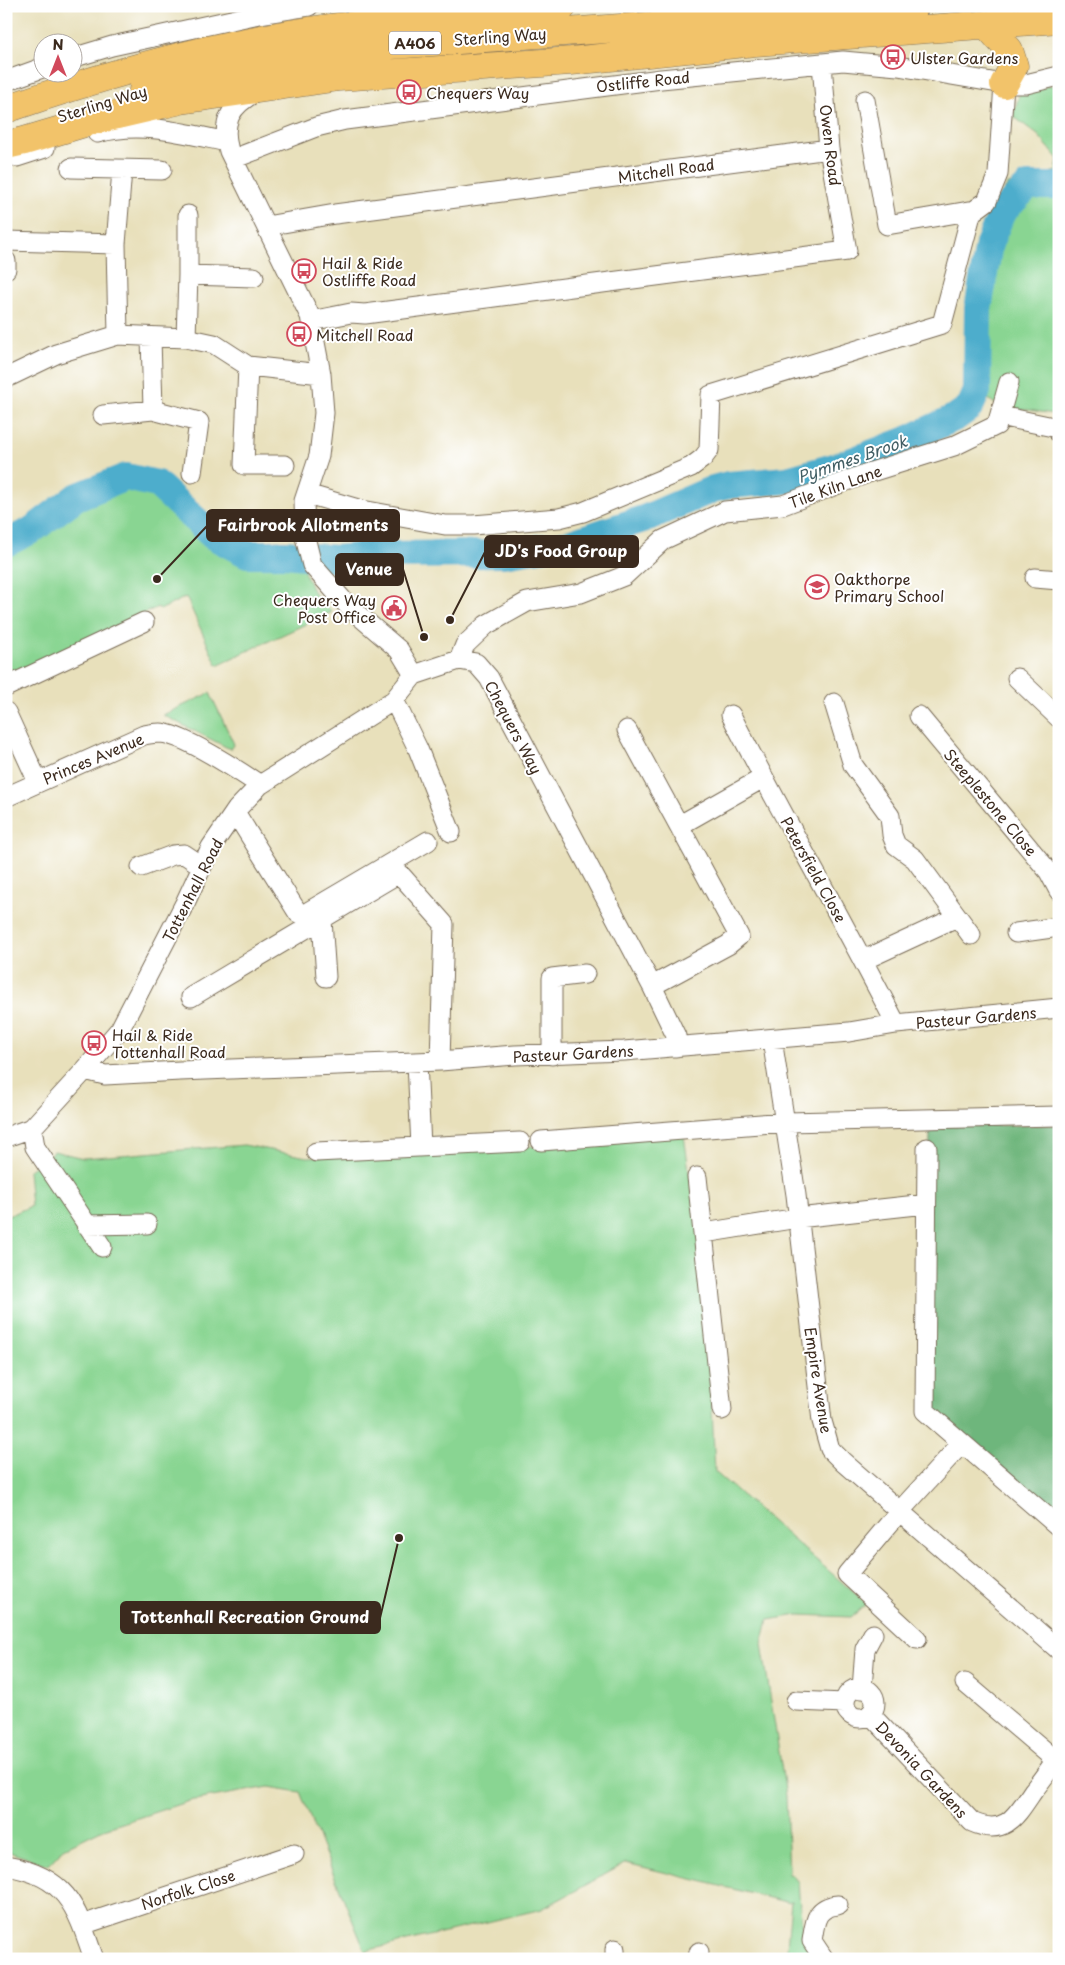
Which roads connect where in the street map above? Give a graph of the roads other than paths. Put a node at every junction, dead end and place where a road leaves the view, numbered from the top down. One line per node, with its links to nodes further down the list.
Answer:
1 (309, 6): 6 (street)
2 (563, 6): 14 (highway, Sterling Way / A406)
3 (915, 6): 15 (highway, Sterling Way / A406)
4 (1059, 19): 5 (highway, A406)
5 (973, 25): 11 (highway); 12 (highway, A406)
6 (82, 55)
7 (822, 64): 11 (street, Ostliffe Road); 16 (street, Owen Road); 17 (street, Ostliffe Road)
8 (32, 72): 10 (street)
9 (1059, 76): 11 (street, Ostliffe Road)
10 (6, 81)
11 (1004, 84): 21 (street)
12 (276, 86): 15 (highway, A406); 17 (street)
13 (865, 100): 21 (street)
14 (6, 109)
15 (10, 145): 17 (street)
16 (829, 149): 23 (street, Mitchell Road); 30 (street, Owen Road)
17 (230, 150): 23 (street)
18 (71, 168): 19 (street)
19 (122, 170): 20 (street); 25 (street)
20 (162, 170)
21 (972, 211): 44 (street)
22 (188, 215): 28 (street)
23 (266, 226): 30 (street)
24 (6, 241): 25 (street)
25 (116, 244): 31 (street)
26 (6, 261): 27 (street)
27 (6, 269)
28 (188, 275): 29 (street); 33 (street)
29 (254, 277)
30 (311, 321): 35 (street)
31 (118, 335): 32 (street); 36 (street)
32 (151, 337): 33 (street); 38 (street)
33 (186, 338): 34 (street)
34 (248, 366): 35 (street); 42 (street)
35 (321, 374): 44 (street)
36 (6, 378)
37 (1009, 382): 40 (street)
38 (153, 410): 39 (street); 43 (street)
39 (103, 415)
40 (1000, 416): 41 (street); 48 (street, Tile Kiln Lane)
41 (1059, 433)
42 (285, 465)
43 (192, 473)
44 (307, 494): 49 (street)
45 (1035, 578): 46 (street)
46 (1059, 580)
47 (144, 622): 51 (street)
48 (459, 660): 49 (street); 78 (street, Chequers Way)
49 (414, 675): 52 (street, Tottenhall Road)
50 (1017, 678): 57 (street)
51 (6, 687)
52 (394, 700): 61 (street, Tottenhall Road); 65 (street)
53 (834, 703): 70 (street)
54 (6, 712): 60 (street)
55 (731, 715): 59 (street, Petersfield Close)
56 (919, 716): 69 (street, Steeplestone Close)
57 (1059, 718)
58 (627, 730): 64 (street)
59 (763, 778): 64 (street); 75 (street, Petersfield Close)
60 (38, 782): 61 (street, Princes Avenue); 62 (street, Princes Avenue)
61 (260, 785): 63 (street, Tottenhall Road)
62 (6, 797)
63 (235, 812): 66 (street); 67 (street, Tottenhall Road)
64 (680, 825): 78 (street)
65 (451, 832)
66 (428, 841)
67 (202, 866): 68 (street); 87 (street, Tottenhall Road)
68 (141, 867)
69 (1059, 891)
70 (958, 918): 74 (street); 75 (street)
71 (322, 920): 77 (street); 79 (street); 85 (street)
72 (1059, 926): 73 (street)
73 (1016, 933)
74 (971, 935)
75 (864, 960): 81 (street, Petersfield Close)
76 (585, 974): 84 (street)
77 (326, 978)
78 (652, 986): 83 (street, Chequers Way)
79 (191, 998)
80 (1059, 1008): 81 (street, Pasteur Gardens)
81 (896, 1024): 82 (street, Pasteur Gardens)
82 (772, 1039): 83 (street, Pasteur Gardens); 89 (street, Empire Avenue)
83 (676, 1047): 84 (street, Pasteur Gardens)
84 (552, 1055): 85 (street, Pasteur Gardens)
85 (440, 1061): 86 (street, Pasteur Gardens)
86 (416, 1062): 87 (street, Pasteur Gardens); 94 (street)
87 (85, 1070): 90 (street, Tottenhall Road)
88 (1059, 1116): 89 (street)
89 (786, 1122): 92 (street); 99 (street, Empire Avenue)
90 (32, 1128): 91 (street, Tottenhall Road); 101 (street)
91 (6, 1137)
92 (542, 1141)
93 (520, 1142): 94 (street)
94 (421, 1147): 96 (street)
95 (927, 1148): 98 (street)
96 (316, 1152)
97 (697, 1177): 102 (street)
98 (926, 1204): 99 (street); 105 (street)
99 (798, 1218): 102 (street); 106 (street, Empire Avenue)
100 (146, 1224): 101 (street)
101 (86, 1225): 103 (street)
102 (704, 1233): 104 (street)
103 (102, 1247)
104 (722, 1410)
105 (962, 1443): 106 (street); 107 (street)
106 (900, 1511): 109 (street); 110 (street, Empire Avenue)
107 (1059, 1527)
108 (873, 1634): 112 (street)
109 (918, 1639)
110 (1059, 1650)
111 (965, 1683): 116 (street)
112 (862, 1689): 114 (street); 115 (street, Devonia Gardens)
113 (796, 1701): 114 (street)
114 (845, 1703): 115 (street, Devonia Gardens)
115 (870, 1714): 116 (street, Devonia Gardens)
116 (1058, 1760)
117 (294, 1854): 120 (street, Norfolk Close)
118 (6, 1866): 120 (street)
119 (838, 1905): 122 (street)
120 (82, 1925): 121 (street)
121 (94, 1959)
122 (824, 1959)

